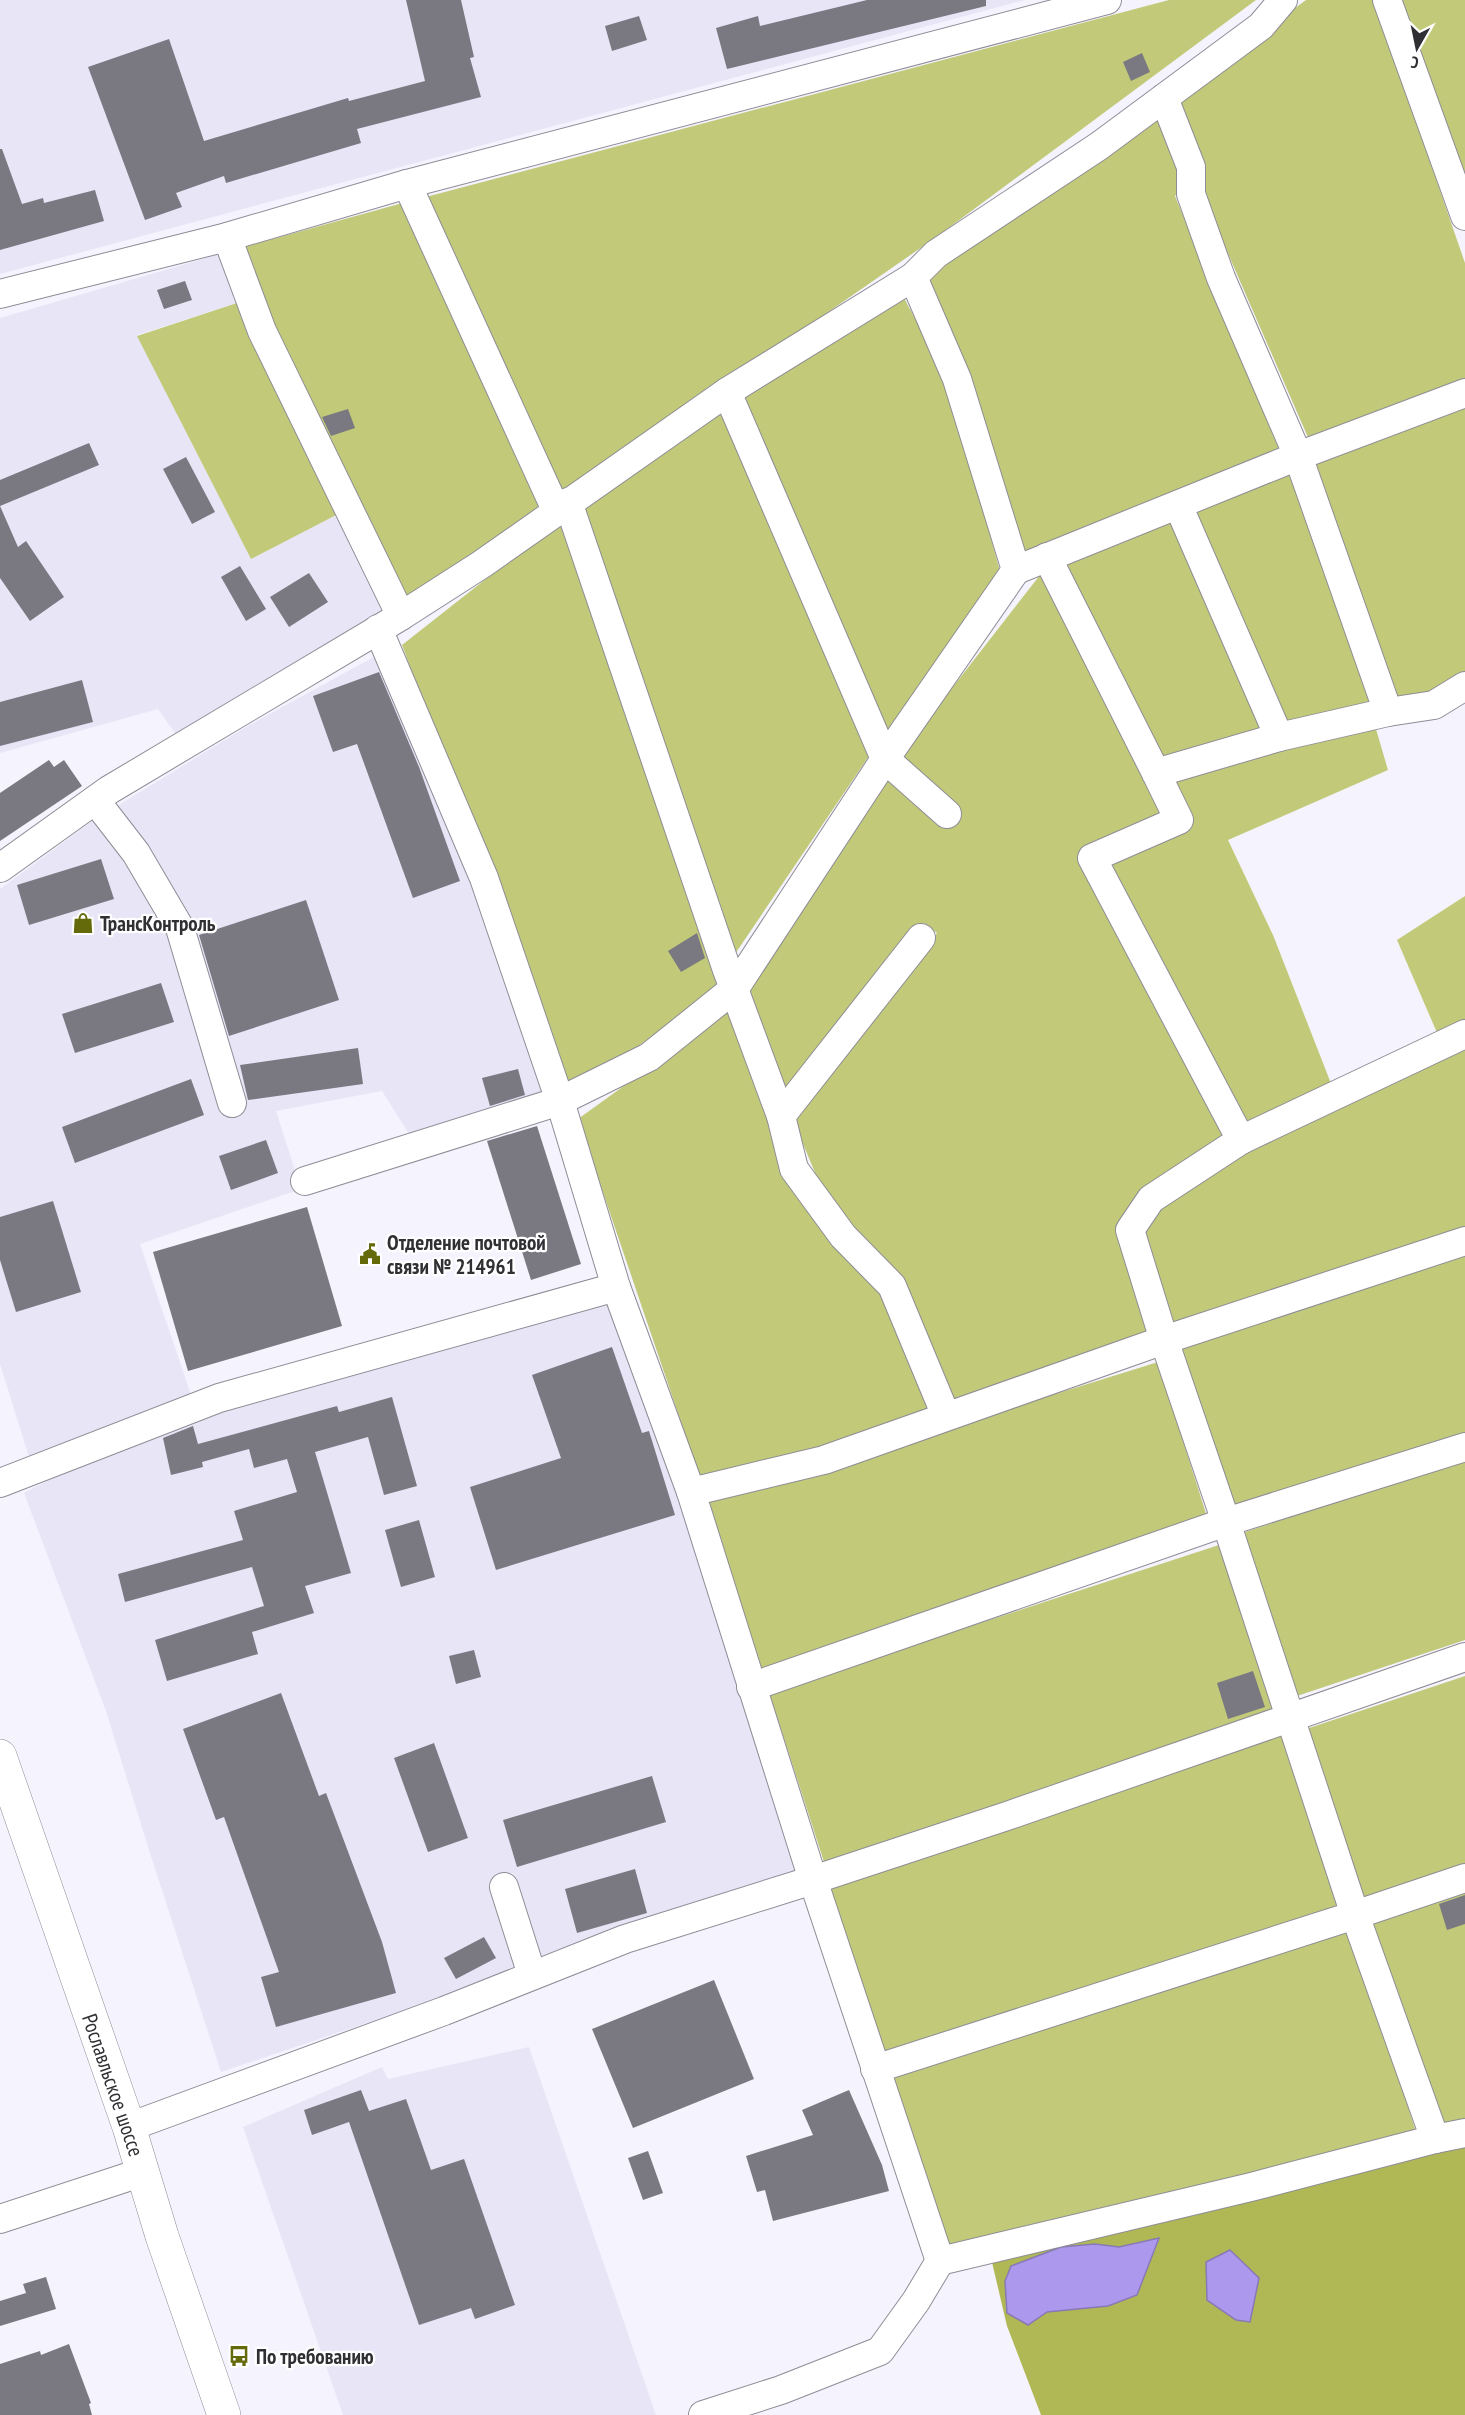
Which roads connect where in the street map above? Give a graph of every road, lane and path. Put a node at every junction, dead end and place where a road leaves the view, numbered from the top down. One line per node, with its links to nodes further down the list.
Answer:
1 (1107, 0): 5 (street)
2 (1283, 0): 4 (street)
3 (1387, 0): 6 (street)
4 (1164, 98): 8 (street); 12 (street)
5 (407, 184): 7 (street); 14 (street)
6 (1465, 216)
7 (227, 237): 9 (street); 17 (street)
8 (913, 277): 10 (street); 16 (street)
9 (0, 294)
10 (727, 392): 14 (street); 23 (street)
11 (1465, 393): 12 (street)
12 (1298, 456): 13 (street); 20 (street)
13 (1178, 505): 15 (street); 22 (street)
14 (562, 506): 17 (street); 29 (street)
15 (1047, 557): 16 (street); 24 (street)
16 (1016, 570): 23 (street)
17 (389, 623): 25 (street); 31 (street)
18 (1465, 686): 19 (street)
19 (1434, 705): 20 (street); 21 (street)
20 (1388, 712): 22 (street)
21 (1465, 712)
22 (1279, 737): 24 (street)
23 (885, 759): 26 (street); 29 (street)
24 (1156, 773): 34 (street)
25 (95, 800): 27 (street); 32 (street)
26 (947, 814)
27 (0, 868)
28 (921, 938): 33 (street)
29 (735, 988): 31 (street); 33 (street)
30 (1465, 1034): 34 (street)
31 (560, 1101): 35 (street); 37 (street)
32 (231, 1103)
33 (781, 1116): 39 (street)
34 (1241, 1140): 38 (street)
35 (304, 1181)
36 (1465, 1241): 38 (street)
37 (616, 1287): 41 (street); 42 (street)
38 (1164, 1341): 39 (street); 43 (street)
39 (946, 1416): 42 (street)
40 (1465, 1447): 43 (street)
41 (0, 1484)
42 (691, 1492): 45 (street)
43 (1226, 1522): 45 (street); 46 (street)
44 (1465, 1657): 46 (street)
45 (751, 1687): 49 (street)
46 (1291, 1719): 49 (street); 51 (street)
47 (0, 1756): 54 (main road, Рославльское шоссе)
48 (1465, 1878): 51 (street)
49 (813, 1880): 52 (street); 53 (street)
50 (504, 1887): 52 (street)
51 (1355, 1915): 53 (street); 56 (street)
52 (532, 1975): 54 (street)
53 (875, 2069): 59 (street)
54 (129, 2127): 57 (main road, Рославльское шоссе)
55 (1465, 2133): 56 (street)
56 (1434, 2139): 59 (street)
57 (142, 2172): 58 (street); 60 (main road, Рославльское шоссе)
58 (0, 2219)
59 (940, 2261): 61 (street)
60 (224, 2415)
61 (702, 2415)

